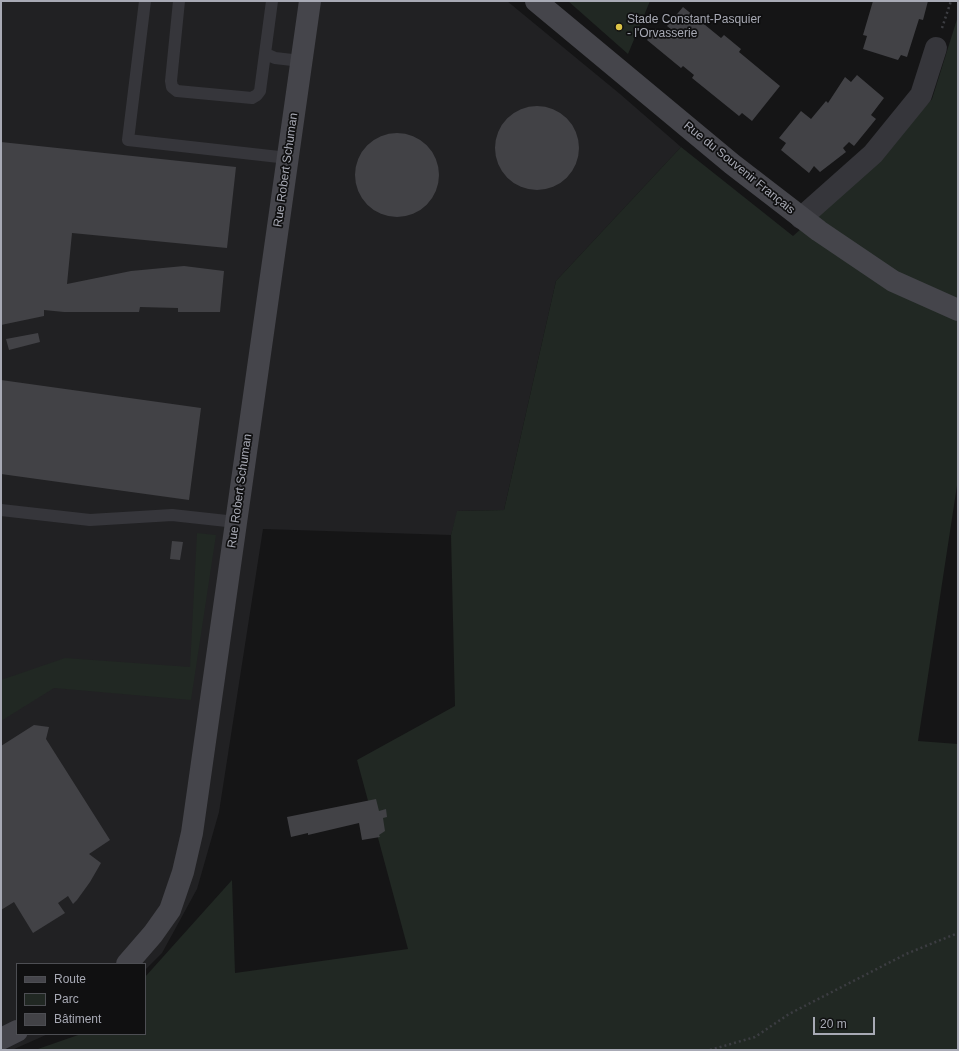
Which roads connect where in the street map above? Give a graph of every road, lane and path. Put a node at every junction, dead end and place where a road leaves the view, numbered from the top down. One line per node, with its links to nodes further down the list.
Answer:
1 (145, 1): 10 (lane)
2 (179, 1): 8 (lane)
3 (272, 1): 8 (lane)
4 (310, 1): 9 (street, Rue Robert Schuman)
5 (536, 1): 11 (street, Rue du Souvenir Français)
6 (951, 1): 7 (path)
7 (936, 48): 11 (street)
8 (266, 54): 9 (lane)
9 (301, 61): 10 (street, Rue Robert Schuman)
10 (288, 158): 14 (street, Rue Robert Schuman)
11 (801, 218): 12 (street, Rue du Souvenir Français)
12 (958, 310)
13 (1, 510): 14 (lane)
14 (236, 522): 16 (street, Rue Robert Schuman)
15 (958, 933): 19 (path)
16 (128, 963)
17 (16, 1032): 18 (street)
18 (1, 1039)
19 (710, 1050)

